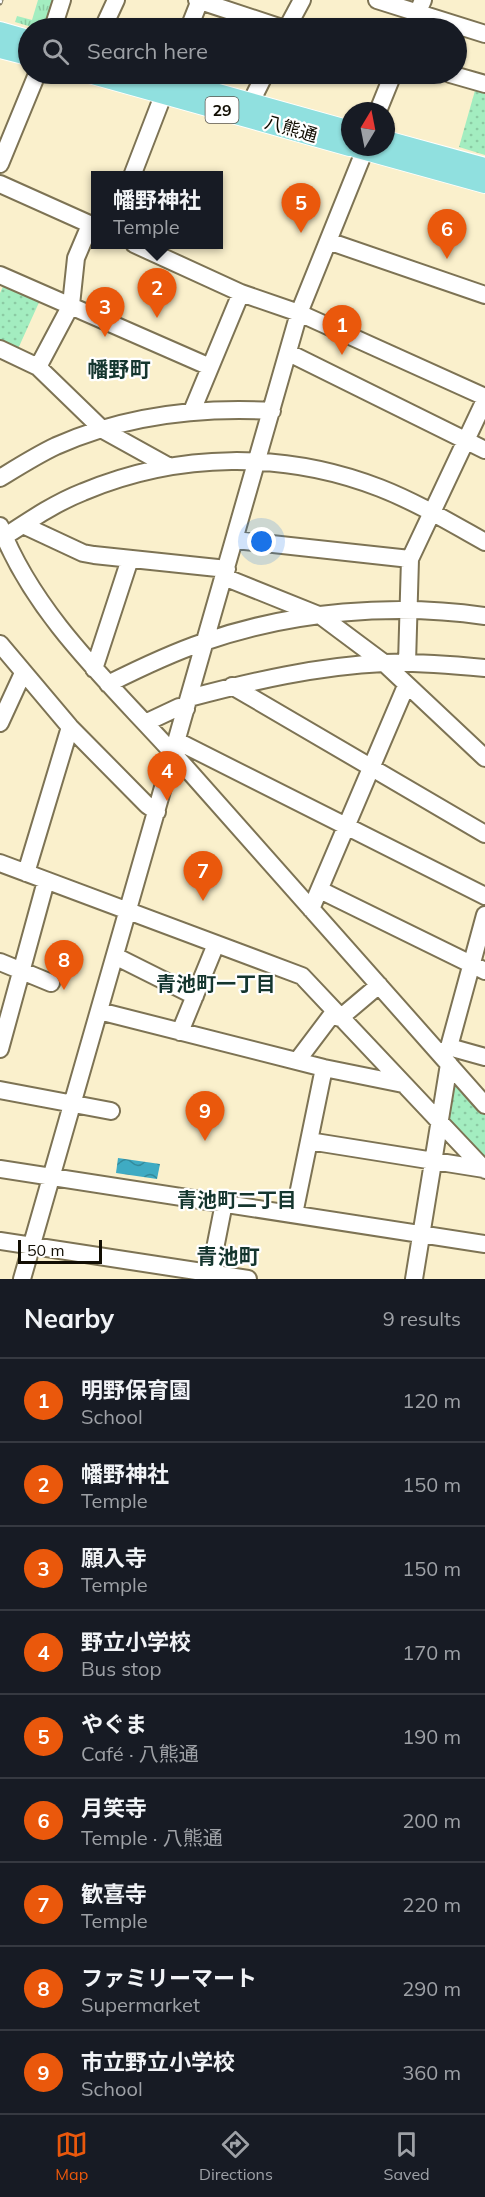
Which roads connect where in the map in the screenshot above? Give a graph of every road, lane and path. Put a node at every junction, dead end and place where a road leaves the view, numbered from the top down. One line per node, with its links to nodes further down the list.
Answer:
1 (62, 0): 7 (street)
2 (116, 0): 8 (street)
3 (199, 0): 9 (street); 10 (street)
4 (302, 0): 11 (street)
5 (377, 0): 6 (street)
6 (421, 6): 12 (street)
7 (56, 18)
8 (108, 18)
9 (193, 18)
10 (252, 18)
11 (292, 18)
12 (448, 18)
13 (467, 26): 15 (street)
14 (0, 32): 16 (main road)
15 (485, 34)
16 (18, 37)
17 (0, 48): 18 (main road)
18 (18, 53)
19 (467, 79): 26 (street)
20 (34, 84): 34 (street)
21 (168, 84): 36 (street)
22 (175, 84): 30 (main road, 八熊通 / 29)
23 (177, 84): 27 (main road, 八熊通 / 29)
24 (260, 84): 27 (street)
25 (389, 84): 28 (street)
26 (485, 84)
27 (251, 102): 29 (main road, 八熊通 / 29)
28 (382, 102)
29 (341, 128)
30 (341, 141)
31 (395, 143): 35 (main road)
32 (356, 156): 41 (street)
33 (390, 156): 37 (main road, 八熊通 / 29)
34 (0, 164)
35 (485, 168)
36 (134, 171)
37 (485, 183)
38 (0, 184): 39 (street)
39 (91, 225)
40 (91, 230): 46 (street)
41 (328, 241): 45 (street); 47 (street)
42 (145, 249): 44 (street)
43 (0, 275): 46 (street)
44 (241, 293): 47 (street); 51 (street)
45 (485, 295)
46 (70, 305): 50 (street); 51 (street)
47 (299, 313): 49 (street); 52 (street)
48 (0, 349): 50 (street)
49 (289, 353): 54 (street); 56 (street)
50 (38, 367): 55 (street)
51 (210, 367): 53 (street)
52 (485, 398): 56 (street)
53 (192, 411): 54 (street); 55 (street)
54 (272, 411): 58 (street)
55 (103, 430): 59 (street); 60 (street)
56 (466, 441): 57 (street); 61 (street)
57 (485, 450)
58 (258, 460): 59 (street); 61 (street); 64 (street)
59 (168, 466): 62 (street)
60 (0, 478)
61 (432, 513): 65 (street); 67 (street)
62 (23, 525): 63 (street); 66 (street)
63 (2, 531): 77 (street)
64 (235, 540): 67 (street); 68 (street)
65 (485, 542)
66 (130, 559): 68 (street); 77 (street)
67 (410, 559): 69 (street)
68 (225, 573): 70 (street); 72 (street)
69 (409, 611): 70 (street); 71 (street); 75 (street)
70 (321, 616): 72 (street); 74 (street)
71 (485, 616)
72 (206, 641): 79 (street); 82 (street)
73 (2, 649): 78 (street)
74 (384, 663): 75 (street); 80 (street); 81 (street)
75 (407, 663): 76 (street)
76 (485, 668)
77 (94, 669): 79 (street)
78 (23, 673): 83 (street); 85 (street)
79 (108, 684): 84 (street)
80 (232, 686): 82 (street); 88 (street)
81 (406, 686): 87 (street); 88 (street)
82 (188, 703): 84 (street); 86 (street)
83 (0, 723)
84 (145, 723): 86 (street)
85 (70, 727): 89 (street); 93 (street)
86 (175, 748): 89 (street); 90 (street); 97 (street)
87 (485, 758)
88 (372, 768): 90 (street); 91 (street)
89 (157, 812): 98 (street)
90 (347, 827): 95 (street); 96 (street)
91 (485, 834)
92 (0, 863): 93 (street)
93 (26, 873): 94 (street)
94 (46, 881): 98 (street); 104 (street)
95 (320, 890): 97 (street); 103 (street)
96 (485, 896)
97 (311, 909): 106 (street)
98 (128, 911): 100 (street); 101 (street)
99 (485, 915): 103 (street)
100 (216, 944): 107 (street); 109 (street)
101 (115, 957): 107 (street); 108 (street)
102 (0, 962): 104 (street)
103 (478, 969): 113 (street)
104 (21, 972): 105 (street); 110 (street)
105 (51, 983)
106 (379, 985): 109 (street); 113 (street)
107 (195, 996): 111 (street)
108 (99, 1011): 111 (street); 119 (street)
109 (337, 1015): 115 (street); 117 (street)
110 (3, 1029): 112 (street)
111 (180, 1032): 115 (street)
112 (0, 1049)
113 (446, 1055): 114 (street); 120 (street); 122 (street)
114 (485, 1057)
115 (297, 1061): 116 (street)
116 (324, 1068): 117 (street); 123 (street)
117 (403, 1084): 122 (street)
118 (0, 1090): 119 (street)
119 (72, 1103): 121 (street); 127 (street)
120 (485, 1105)
121 (111, 1111)
122 (439, 1123): 124 (street); 126 (street)
123 (309, 1141): 124 (street); 129 (street)
124 (432, 1160): 126 (street); 130 (street)
125 (0, 1169): 127 (street)
126 (485, 1170)
127 (51, 1177): 128 (street); 133 (street)
128 (224, 1203): 129 (street); 134 (street)
129 (294, 1214): 130 (street)
130 (421, 1233): 132 (street); 137 (street)
131 (0, 1241): 133 (street)
132 (485, 1244)
133 (32, 1246): 134 (street); 135 (street)
134 (210, 1276): 136 (street)
135 (22, 1279)
136 (248, 1279)
137 (414, 1279)

